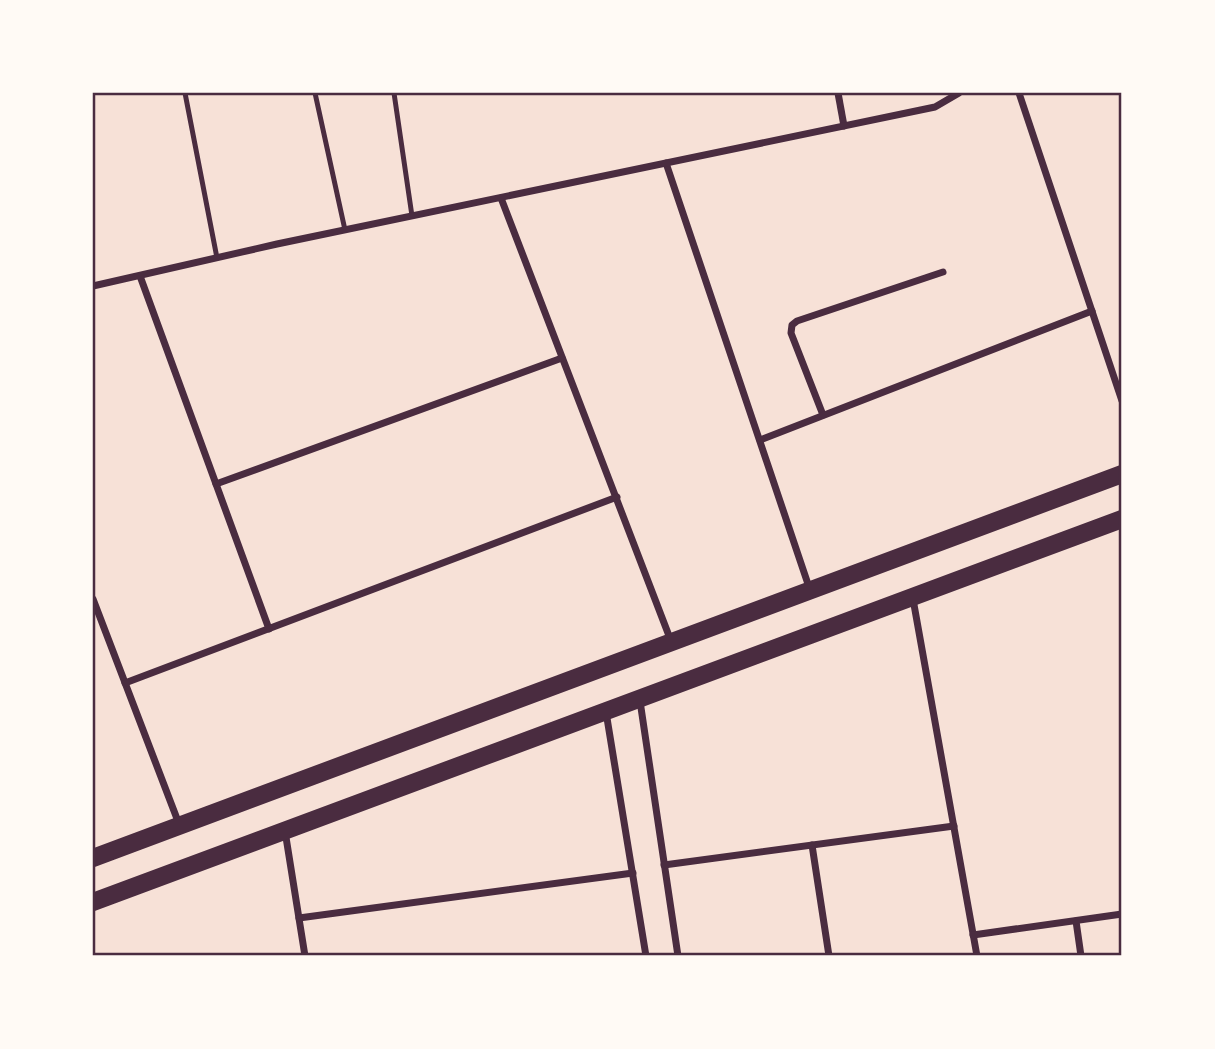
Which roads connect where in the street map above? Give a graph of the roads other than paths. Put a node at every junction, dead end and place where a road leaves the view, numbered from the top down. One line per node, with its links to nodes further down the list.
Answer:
1 (185, 93): 12 (lane)
2 (315, 93): 11 (lane)
3 (394, 93): 10 (lane)
4 (838, 93): 7 (street)
5 (960, 93): 7 (street)
6 (1019, 93): 16 (street)
7 (844, 126): 8 (street)
8 (666, 163): 9 (street); 20 (street)
9 (501, 198): 10 (street); 17 (street)
10 (412, 216): 11 (street)
11 (345, 230): 12 (street)
12 (217, 258): 14 (street)
13 (943, 272): 19 (street)
14 (140, 276): 15 (street); 22 (street)
15 (93, 286)
16 (1092, 310): 18 (street); 19 (street)
17 (562, 358): 22 (street); 23 (street)
18 (1122, 401)
19 (823, 415): 20 (street)
20 (760, 440): 25 (street)
21 (1122, 474): 25 (main road)
22 (216, 484): 28 (street)
23 (617, 497): 28 (street); 29 (street)
24 (1122, 519): 26 (main road)
25 (811, 591): 29 (main road)
26 (913, 597): 31 (main road); 34 (street)
27 (93, 599): 30 (street)
28 (269, 629): 30 (street)
29 (672, 643): 33 (main road)
30 (125, 683): 33 (street)
31 (639, 698): 32 (main road); 38 (street)
32 (606, 711): 35 (main road); 39 (street)
33 (179, 826): 37 (main road)
34 (954, 826): 36 (street); 44 (street)
35 (285, 830): 40 (main road); 42 (street)
36 (812, 845): 38 (street); 48 (street)
37 (93, 858)
38 (664, 865): 47 (street)
39 (632, 873): 42 (street); 46 (street)
40 (93, 902)
41 (1122, 914): 43 (street)
42 (299, 918): 45 (street)
43 (1076, 921): 44 (street); 50 (street)
44 (974, 935): 49 (street)
45 (304, 956)
46 (646, 956)
47 (678, 956)
48 (829, 956)
49 (977, 956)
50 (1081, 956)

